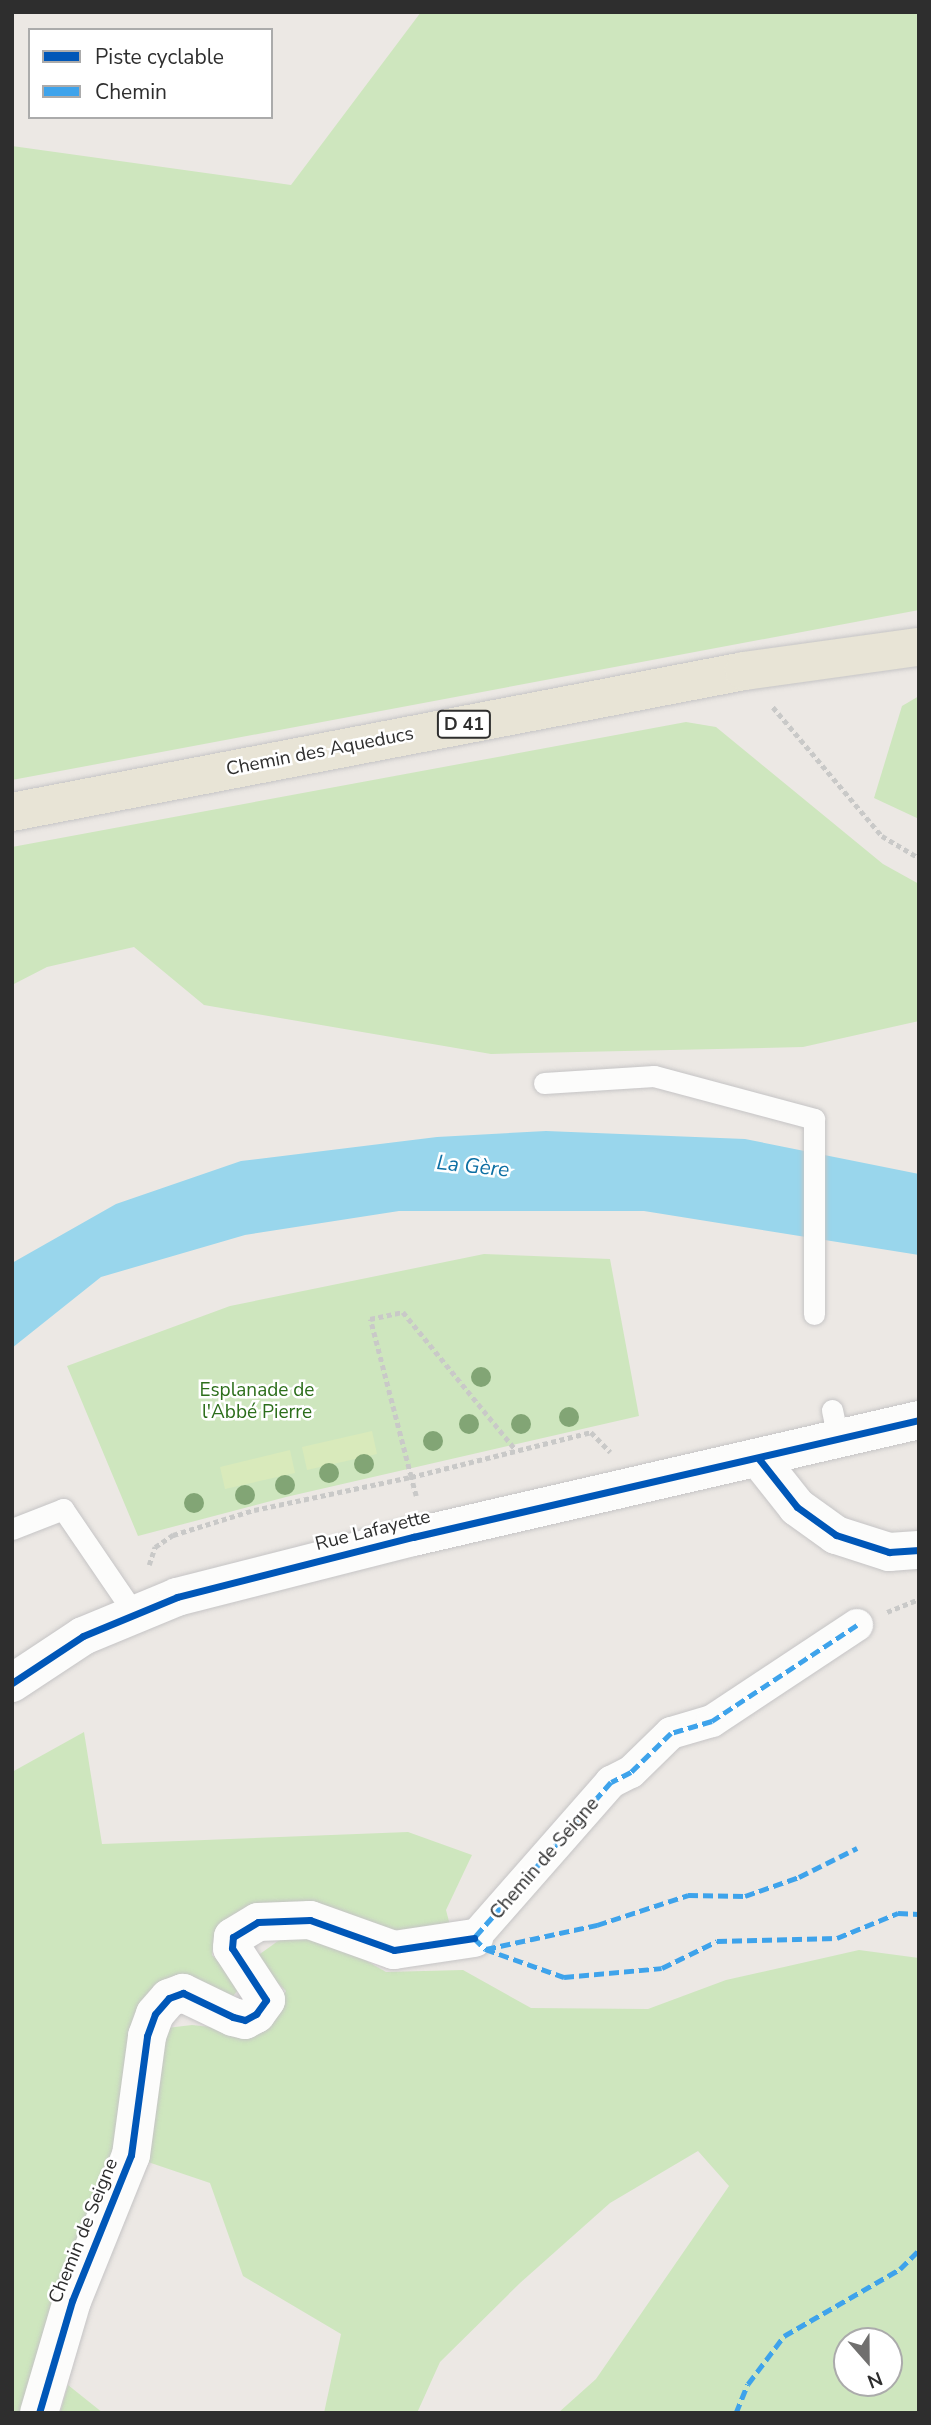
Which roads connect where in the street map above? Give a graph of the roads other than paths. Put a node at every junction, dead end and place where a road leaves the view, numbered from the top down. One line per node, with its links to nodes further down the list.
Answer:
1 (918, 647): 2 (main road, Chemin des Aqueducs / D 41)
2 (12, 811)
3 (544, 1083): 4 (lane)
4 (814, 1314)
5 (919, 1420): 6 (street, Rue Lafayette)
6 (759, 1459): 8 (street); 9 (street, Rue Lafayette)
7 (12, 1529): 9 (lane)
8 (919, 1550)
9 (134, 1613): 11 (street, Rue Lafayette)
10 (857, 1625): 12 (street, Chemin de Seigne)
11 (12, 1683)
12 (474, 1938): 13 (street, Chemin de Seigne)
13 (39, 2413)

